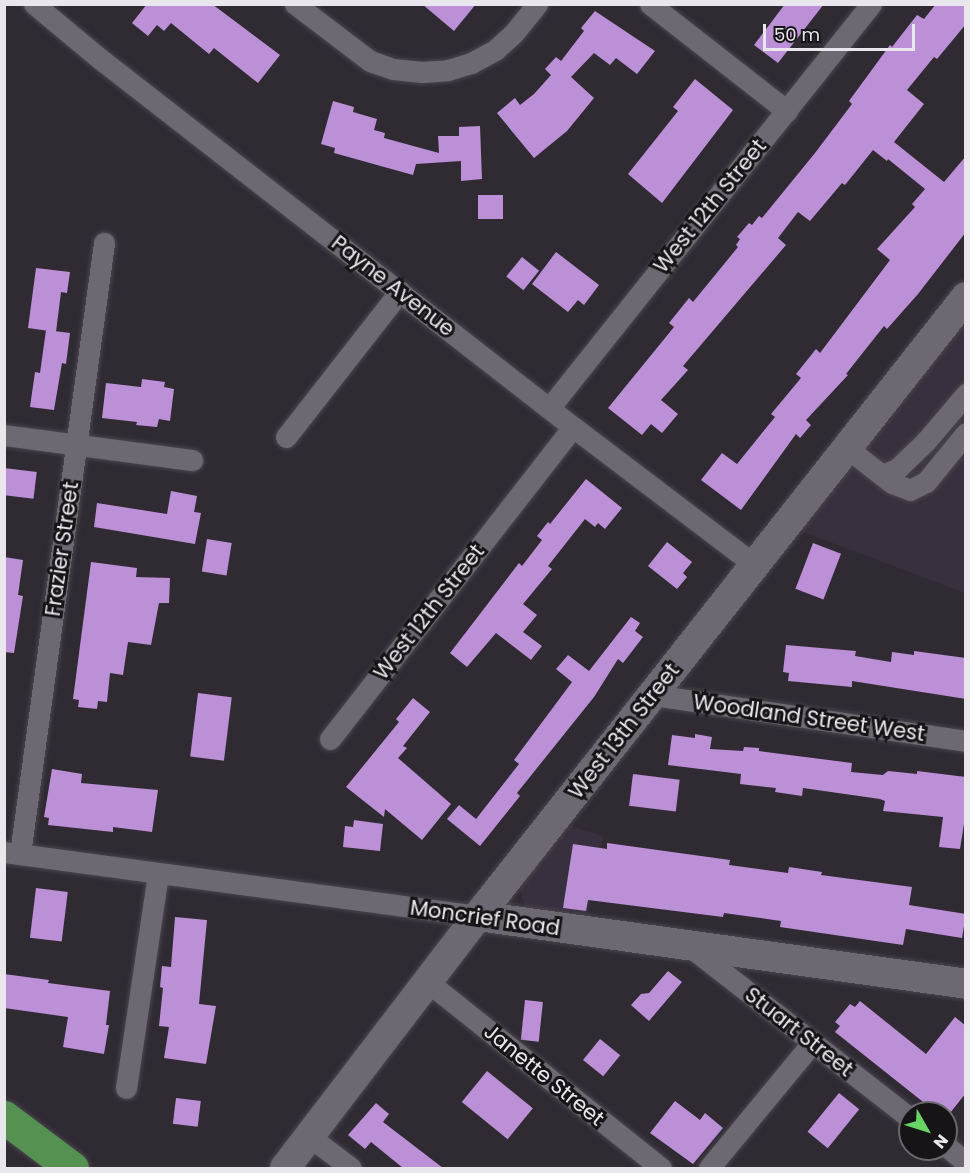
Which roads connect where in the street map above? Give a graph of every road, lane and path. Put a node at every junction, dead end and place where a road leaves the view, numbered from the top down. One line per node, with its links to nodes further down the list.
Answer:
1 (34, 4): 8 (street, Payne Avenue)
2 (296, 4): 3 (street)
3 (537, 4)
4 (650, 4): 6 (street)
5 (871, 4): 6 (street, West 12th Street)
6 (787, 111): 11 (street, West 12th Street)
7 (104, 243): 16 (street, Frazier Street)
8 (400, 291): 11 (street, Payne Avenue); 15 (street)
9 (966, 297): 17 (street, West 13th Street)
10 (966, 394): 19 (street)
11 (549, 407): 12 (street, Payne Avenue)
12 (573, 427): 20 (street, Payne Avenue); 22 (street, West 12th Street)
13 (966, 433): 19 (street)
14 (4, 435): 16 (street)
15 (286, 437)
16 (76, 445): 18 (street); 24 (street, Frazier Street)
17 (847, 448): 19 (street); 20 (street, West 13th Street)
18 (192, 460)
19 (882, 476)
20 (754, 565): 21 (street, West 13th Street)
21 (652, 695): 23 (street, Woodland Street West); 26 (street, West 13th Street)
22 (330, 739)
23 (966, 741)
24 (12, 853): 25 (street, Moncrief Road)
25 (158, 873): 26 (street, Moncrief Road); 31 (street)
26 (478, 916): 27 (street, Moncrief Road); 28 (street, West 13th Street)
27 (688, 946): 29 (street, Moncrief Road); 30 (street, Stuart Street)
28 (428, 982): 34 (street, West 13th Street); 38 (street, Janette Street)
29 (966, 984)
30 (813, 1042): 32 (street, Stuart Street); 39 (street)
31 (126, 1088)
32 (898, 1109)
33 (4, 1117): 35 (highway)
34 (310, 1137): 36 (street, West 13th Street); 37 (street)
35 (72, 1168)
36 (285, 1168)
37 (351, 1168)
38 (661, 1168)
39 (709, 1168)

